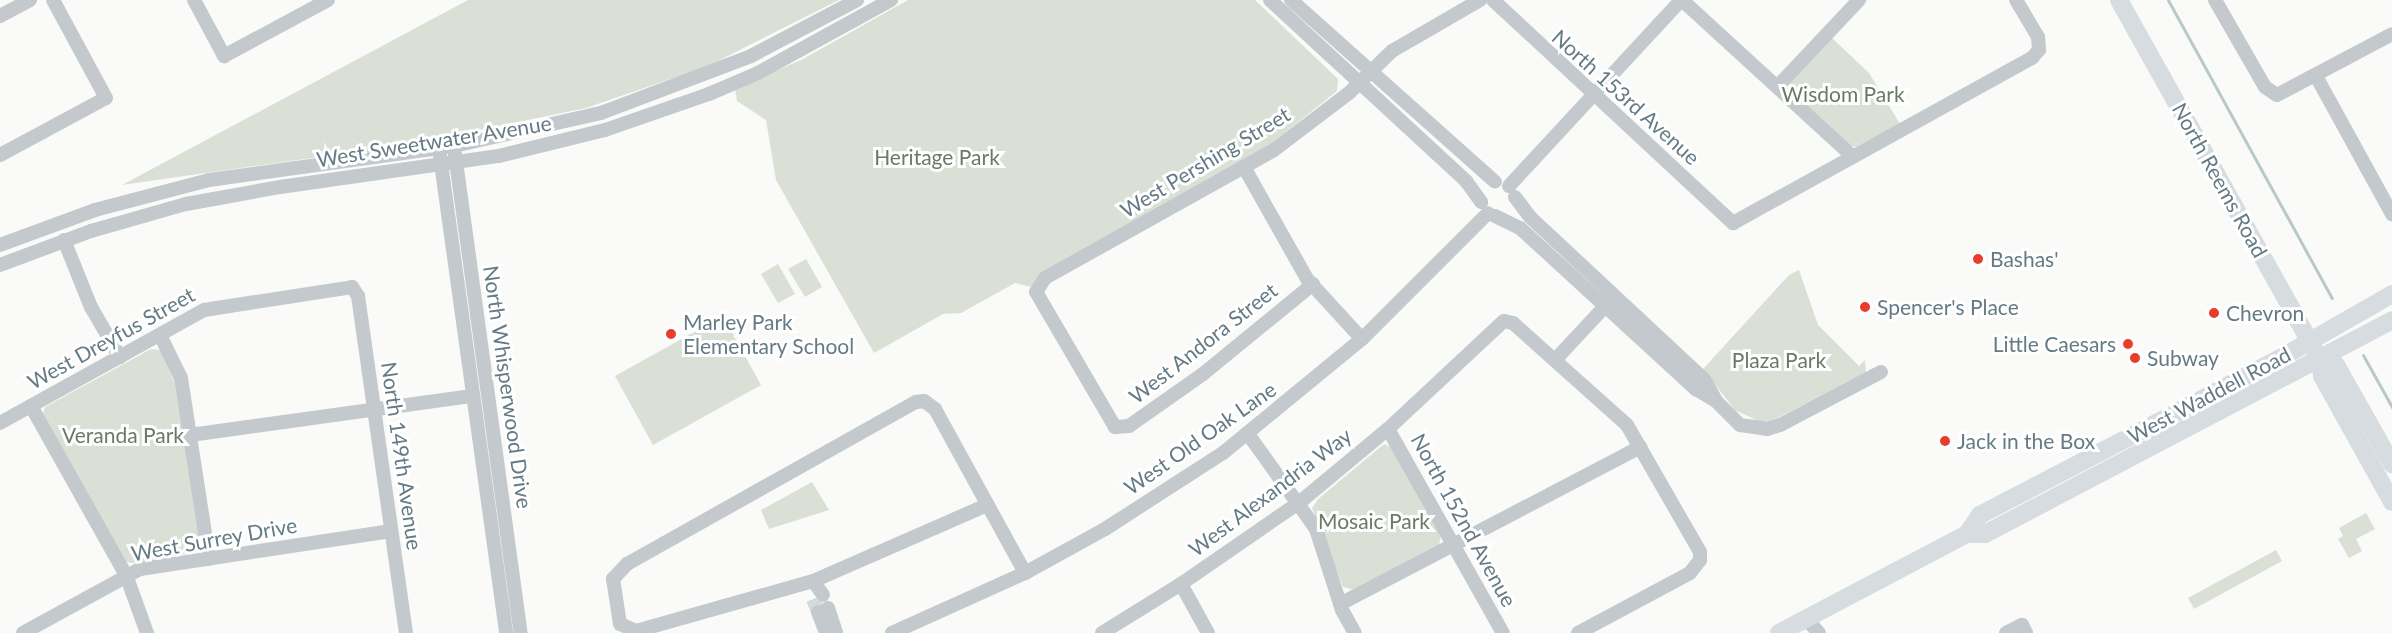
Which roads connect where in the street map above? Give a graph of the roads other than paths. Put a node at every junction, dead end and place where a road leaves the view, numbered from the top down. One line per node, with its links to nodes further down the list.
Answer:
1 (30, 0): 16 (street)
2 (53, 0): 24 (street)
3 (194, 0): 4 (street)
4 (328, 0)
5 (857, 0): 22 (street, West Sweetwater Avenue)
6 (891, 0): 26 (street, West Sweetwater Avenue)
7 (1270, 0): 18 (street)
8 (1292, 0): 18 (street)
9 (1480, 0): 18 (street, West Pershing Street)
10 (1493, 0): 21 (street, North 153rd Avenue)
11 (1682, 0): 20 (street); 21 (street)
12 (1859, 0): 20 (street)
13 (2016, 0): 25 (street)
14 (2119, 0): 43 (main road, North Reems Road)
15 (2215, 0): 19 (street)
16 (0, 16)
17 (2392, 34): 19 (street)
18 (1364, 76): 28 (street, West Pershing Street); 29 (street); 31 (street)
19 (2316, 76): 32 (street)
20 (1777, 87): 25 (street)
21 (1593, 95): 25 (street, North 153rd Avenue); 30 (street)
22 (454, 146): 23 (street, West Sweetwater Avenue); 26 (street, North Whisperwood Drive)
23 (439, 148): 27 (street, North Whisperwood Drive); 34 (street, West Sweetwater Avenue)
24 (0, 155)
25 (1852, 156)
26 (456, 163): 27 (street, West Sweetwater Avenue); 78 (street, North Whisperwood Drive)
27 (441, 165): 33 (street, West Sweetwater Avenue); 48 (street, North Whisperwood Drive)
28 (1244, 167): 36 (street); 52 (street, West Pershing Street)
29 (1495, 182): 30 (street); 31 (street)
30 (1512, 191): 31 (street); 39 (street)
31 (1488, 210): 39 (street); 42 (street, West Old Oak Lane)
32 (2392, 214)
33 (64, 240): 35 (street, West Sweetwater Avenue); 44 (street)
34 (0, 245)
35 (0, 265)
36 (1313, 284): 42 (street); 52 (street, West Andora Street)
37 (352, 287): 41 (street, West Dreyfus Street); 50 (street, North 149th Avenue)
38 (2392, 294): 43 (main road, West Waddell Road)
39 (1610, 301): 46 (street); 47 (street)
40 (2392, 320): 45 (main road, West Waddell Road)
41 (160, 334): 44 (street, West Dreyfus Street); 56 (street)
42 (1362, 339): 55 (street, West Old Oak Lane)
43 (2310, 341): 45 (main road, North Reems Road); 54 (main road, West Waddell Road)
44 (120, 357): 49 (street, West Dreyfus Street)
45 (2320, 359): 58 (main road, North Reems Road); 60 (main road, North Reems Road); 62 (main road, West Waddell Road)
46 (1555, 360): 53 (street, West Alexandria Way); 57 (street)
47 (1881, 372)
48 (472, 396): 50 (street); 77 (street, North Whisperwood Drive)
49 (31, 406): 51 (street, West Dreyfus Street); 68 (street)
50 (375, 409): 56 (street); 63 (street, North 149th Avenue)
51 (0, 423)
52 (1114, 427)
53 (1388, 429): 59 (street, West Alexandria Way); 65 (street, North 152nd Avenue)
54 (2139, 432): 62 (main road); 64 (main road, West Waddell Road)
55 (1248, 434): 59 (street); 67 (street, West Old Oak Lane)
56 (190, 435): 66 (street)
57 (1640, 447): 65 (street); 86 (street)
58 (2392, 464)
59 (1300, 502): 69 (street, West Alexandria Way); 71 (street)
60 (2392, 502)
61 (987, 505): 67 (street); 70 (street); 70 (street)
62 (2034, 508): 64 (main road, West Waddell Road)
63 (391, 531): 66 (street, West Surrey Drive); 76 (street, North 149th Avenue)
64 (1966, 534): 72 (main road, West Waddell Road)
65 (1456, 547): 71 (street); 85 (street, North 152nd Avenue)
66 (209, 559): 68 (street, West Surrey Drive)
67 (1025, 573): 81 (street, West Old Oak Lane)
68 (126, 576): 74 (street, West Surrey Drive); 75 (street)
69 (1181, 584): 82 (street, West Alexandria Way); 83 (street)
70 (820, 602): 79 (street); 80 (street)
71 (1340, 604): 84 (street)
72 (1808, 626): 87 (main road, West Waddell Road); 88 (street)
73 (2024, 629): 89 (street)
74 (23, 633)
75 (147, 633)
76 (406, 633)
77 (506, 633)
78 (521, 633)
79 (825, 633)
80 (836, 633)
81 (892, 633)
82 (1102, 633)
83 (1208, 633)
84 (1355, 633)
85 (1503, 633)
86 (1578, 633)
87 (1779, 633)
88 (1819, 633)
89 (2007, 633)

